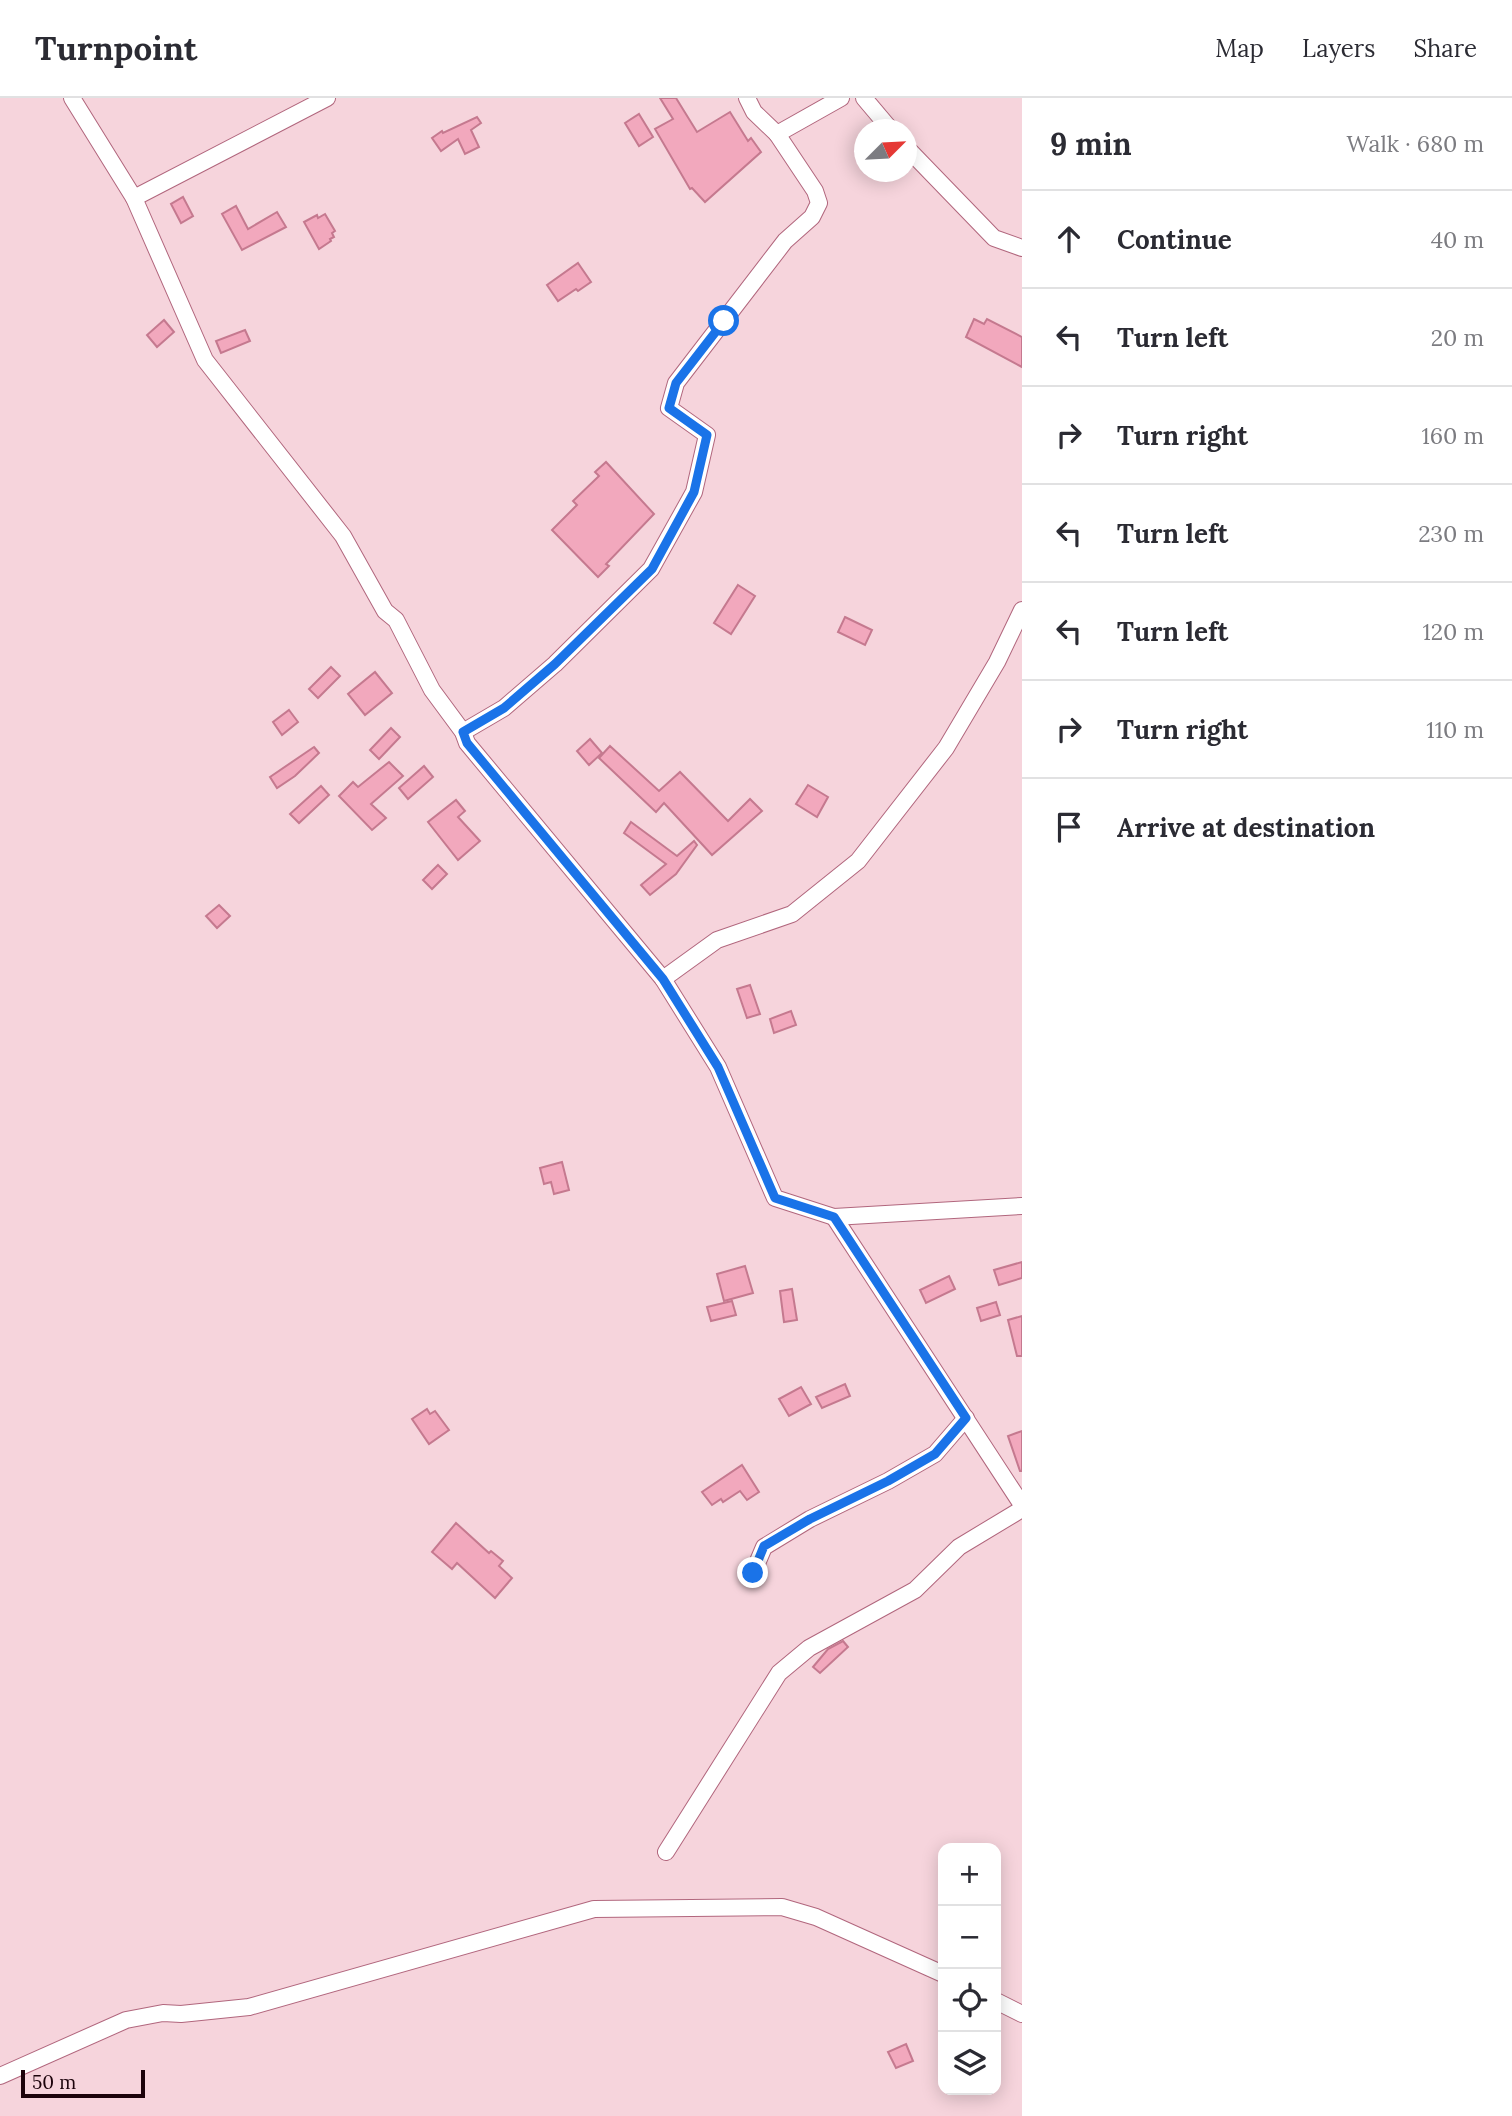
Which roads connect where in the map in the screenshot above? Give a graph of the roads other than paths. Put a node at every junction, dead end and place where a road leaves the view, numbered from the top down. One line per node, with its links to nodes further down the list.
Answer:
1 (72, 98): 9 (street)
2 (327, 98): 9 (street)
3 (747, 98): 7 (street)
4 (841, 98): 7 (street)
5 (864, 98): 6 (street)
6 (882, 119)
7 (777, 134): 12 (street)
8 (917, 158): 10 (street)
9 (134, 198): 12 (street)
10 (1022, 248)
11 (1022, 610): 13 (street)
12 (463, 732): 13 (street)
13 (663, 979): 15 (street)
14 (1022, 1206): 15 (street)
15 (834, 1217): 16 (street)
16 (966, 1418): 17 (street); 18 (street)
17 (1022, 1507): 19 (street)
18 (753, 1573)
19 (666, 1852)
20 (938, 1971): 23 (street)
21 (1001, 2004): 22 (street)
22 (1022, 2014)
23 (0, 2076)

